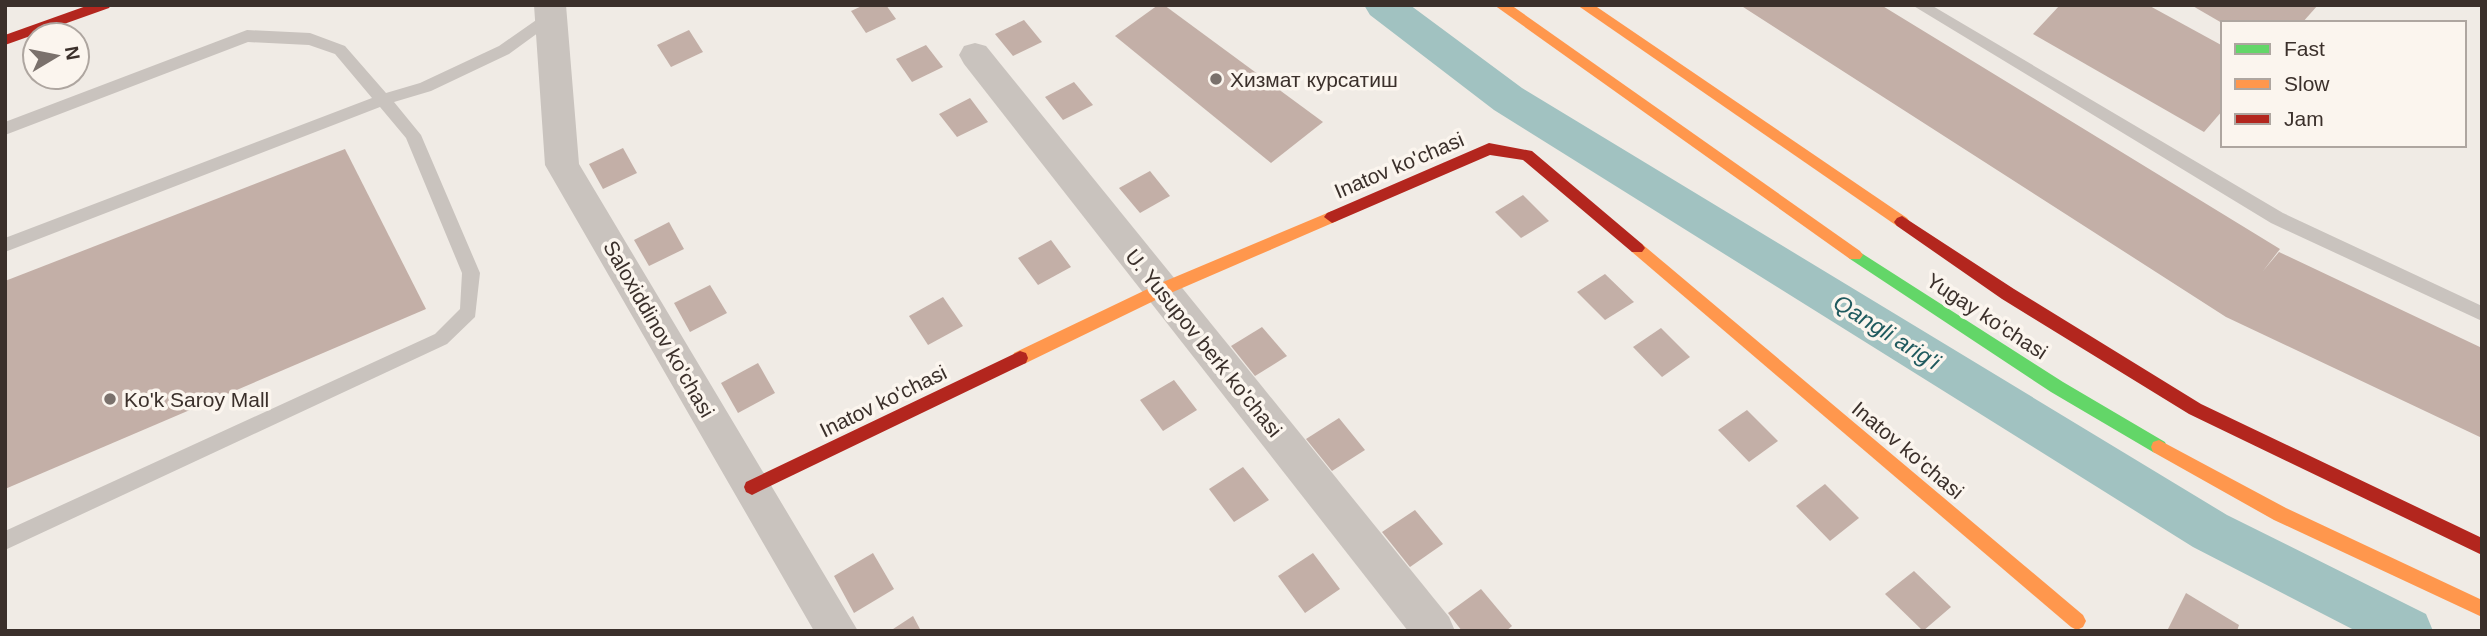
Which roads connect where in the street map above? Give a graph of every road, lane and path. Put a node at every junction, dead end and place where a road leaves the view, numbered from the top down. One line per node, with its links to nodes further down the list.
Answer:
1 (104, 5): 7 (main road)
2 (1501, 5): 17 (main road, Yugay ko'chasi)
3 (1584, 5): 16 (main road, Yugay ko'chasi)
4 (1919, 5): 13 (lane)
5 (551, 10): 9 (lane); 14 (street, Saloxiddinov ko'chasi)
6 (16, 15): 7 (main road)
7 (13, 37)
8 (975, 55): 12 (street, U. Yusupov berk ko'chasi)
9 (382, 100): 10 (lane); 11 (lane); 15 (lane)
10 (5, 129)
11 (5, 245)
12 (1161, 290): 14 (main road, Inatov ko'chasi); 18 (main road, Inatov ko'chasi); 20 (street, U. Yusupov berk ko'chasi)
13 (2482, 314)
14 (752, 487): 19 (street, Saloxiddinov ko'chasi)
15 (5, 541)
16 (2482, 547)
17 (2482, 609)
18 (2077, 621)
19 (837, 631)
20 (1434, 631)

